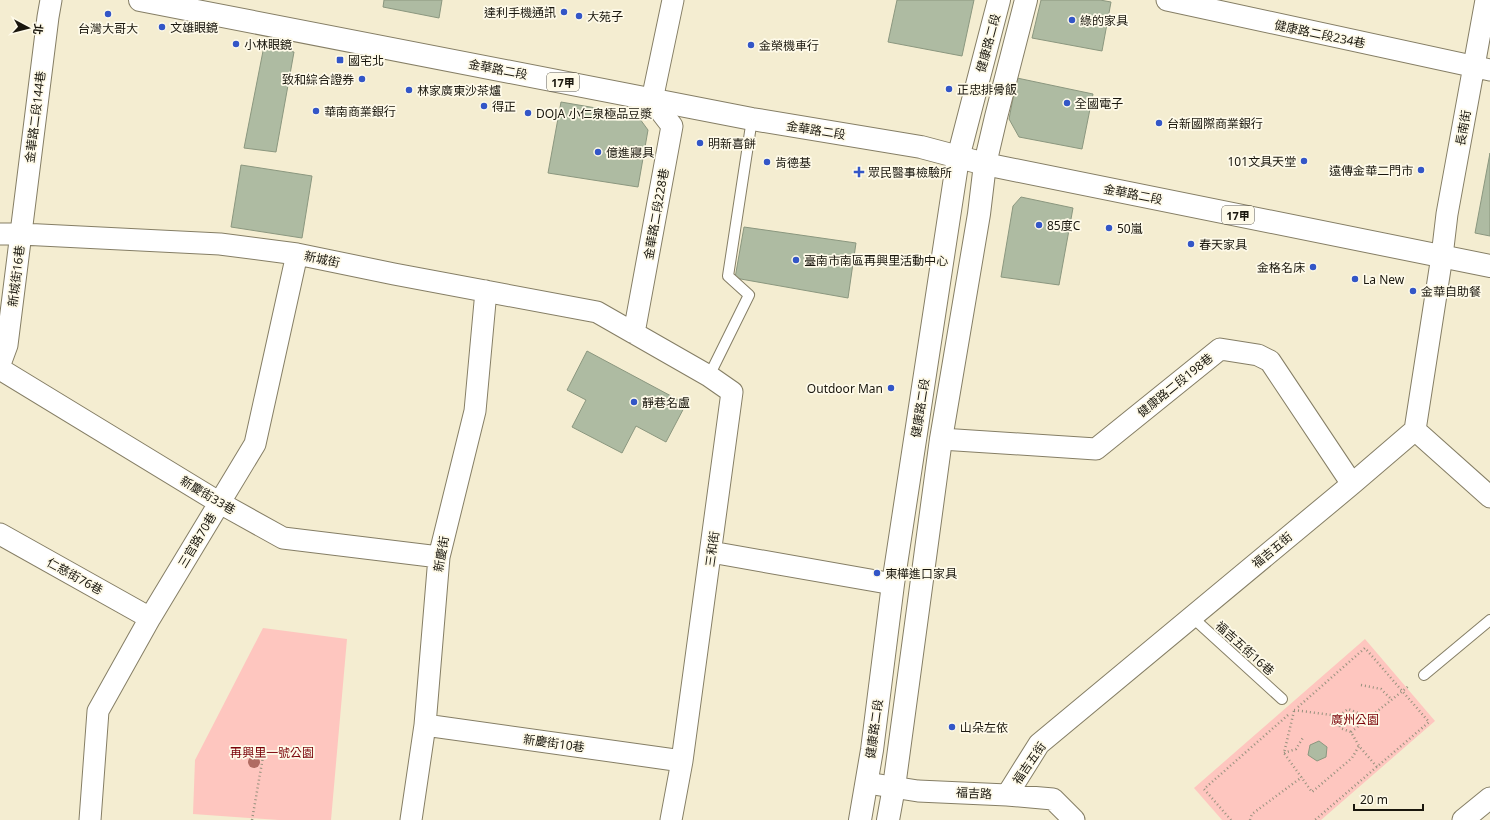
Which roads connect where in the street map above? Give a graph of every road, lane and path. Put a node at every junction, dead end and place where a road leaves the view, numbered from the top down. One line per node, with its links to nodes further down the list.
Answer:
1 (51, 0): 14 (street, 金華路二段144巷)
2 (140, 0): 9 (street, 金華路二段 / 17甲)
3 (673, 0): 9 (street)
4 (999, 0): 11 (street, 健康路二段)
5 (1026, 0): 12 (street)
6 (1167, 0): 8 (street, 健康路二段234巷)
7 (1486, 0): 8 (street, 長南街)
8 (1482, 69): 16 (street, 長南街)
9 (652, 100): 10 (street, 金華路二段 / 17甲); 19 (street, 金華路二段228巷)
10 (752, 119): 11 (street, 金華路二段 / 17甲); 22 (lane)
11 (958, 158): 12 (street, 金華路二段 / 17甲); 31 (street, 健康路二段)
12 (985, 164): 16 (street, 金華路二段 / 17甲); 24 (street)
13 (0, 234): 14 (street, 新城街)
14 (21, 234): 15 (street, 新城街); 20 (street, 新城街16巷)
15 (297, 254): 18 (street, 新城街); 27 (street, 三官路70巷)
16 (1442, 256): 17 (street, 金華路二段 / 17甲); 23 (street)
17 (1490, 266)
18 (486, 291): 19 (street, 新城街); 30 (street, 新慶街)
19 (634, 333): 22 (street, 三和街)
20 (0, 364)
21 (0, 369): 27 (street, 新慶街33巷)
22 (709, 376): 29 (street, 三和街)
23 (1415, 430): 25 (street, 福吉五街); 26 (street)
24 (941, 440): 25 (street, 健康路二段198巷); 53 (street)
25 (1352, 484): 32 (street, 福吉五街)
26 (1490, 497)
27 (220, 503): 30 (street, 新慶街33巷); 33 (street, 三官路70巷)
28 (0, 534): 33 (street, 仁慈街76巷)
29 (711, 552): 31 (street); 49 (street, 三和街)
30 (439, 557): 42 (street, 新慶街)
31 (893, 584): 52 (street, 健康路二段)
32 (1192, 617): 38 (lane, 福吉五街16巷); 54 (street, 福吉五街)
33 (150, 618): 56 (street, 三官路70巷)
34 (1490, 620): 35 (lane)
35 (1424, 675)
36 (1361, 685): 39 (path)
37 (1402, 691): 39 (path); 40 (path); 50 (path)
38 (1282, 699)
39 (1392, 700): 43 (path)
40 (1294, 710): 41 (path); 48 (path); 63 (path)
41 (1339, 716): 43 (path); 44 (path)
42 (425, 725): 49 (street, 新慶街10巷); 58 (street, 新慶街)
43 (1360, 725): 44 (path)
44 (1351, 732): 46 (path)
45 (1304, 736): 48 (path)
46 (1359, 746): 50 (path); 51 (path)
47 (264, 751): 57 (path)
48 (1284, 753): 51 (path)
49 (682, 761): 59 (street, 三和街)
50 (1377, 767): 65 (path)
51 (1302, 777): 64 (path)
52 (867, 783): 53 (street, 福吉路); 60 (street, 健康路二段)
53 (894, 786): 54 (street, 福吉路); 61 (street)
54 (1007, 795): 62 (street, 福吉路)
55 (1490, 798): 66 (street)
56 (90, 820)
57 (252, 820)
58 (411, 820)
59 (671, 820)
60 (860, 820)
61 (888, 820)
62 (1074, 820)
63 (1231, 820)
64 (1250, 820)
65 (1315, 820)
66 (1463, 820)

